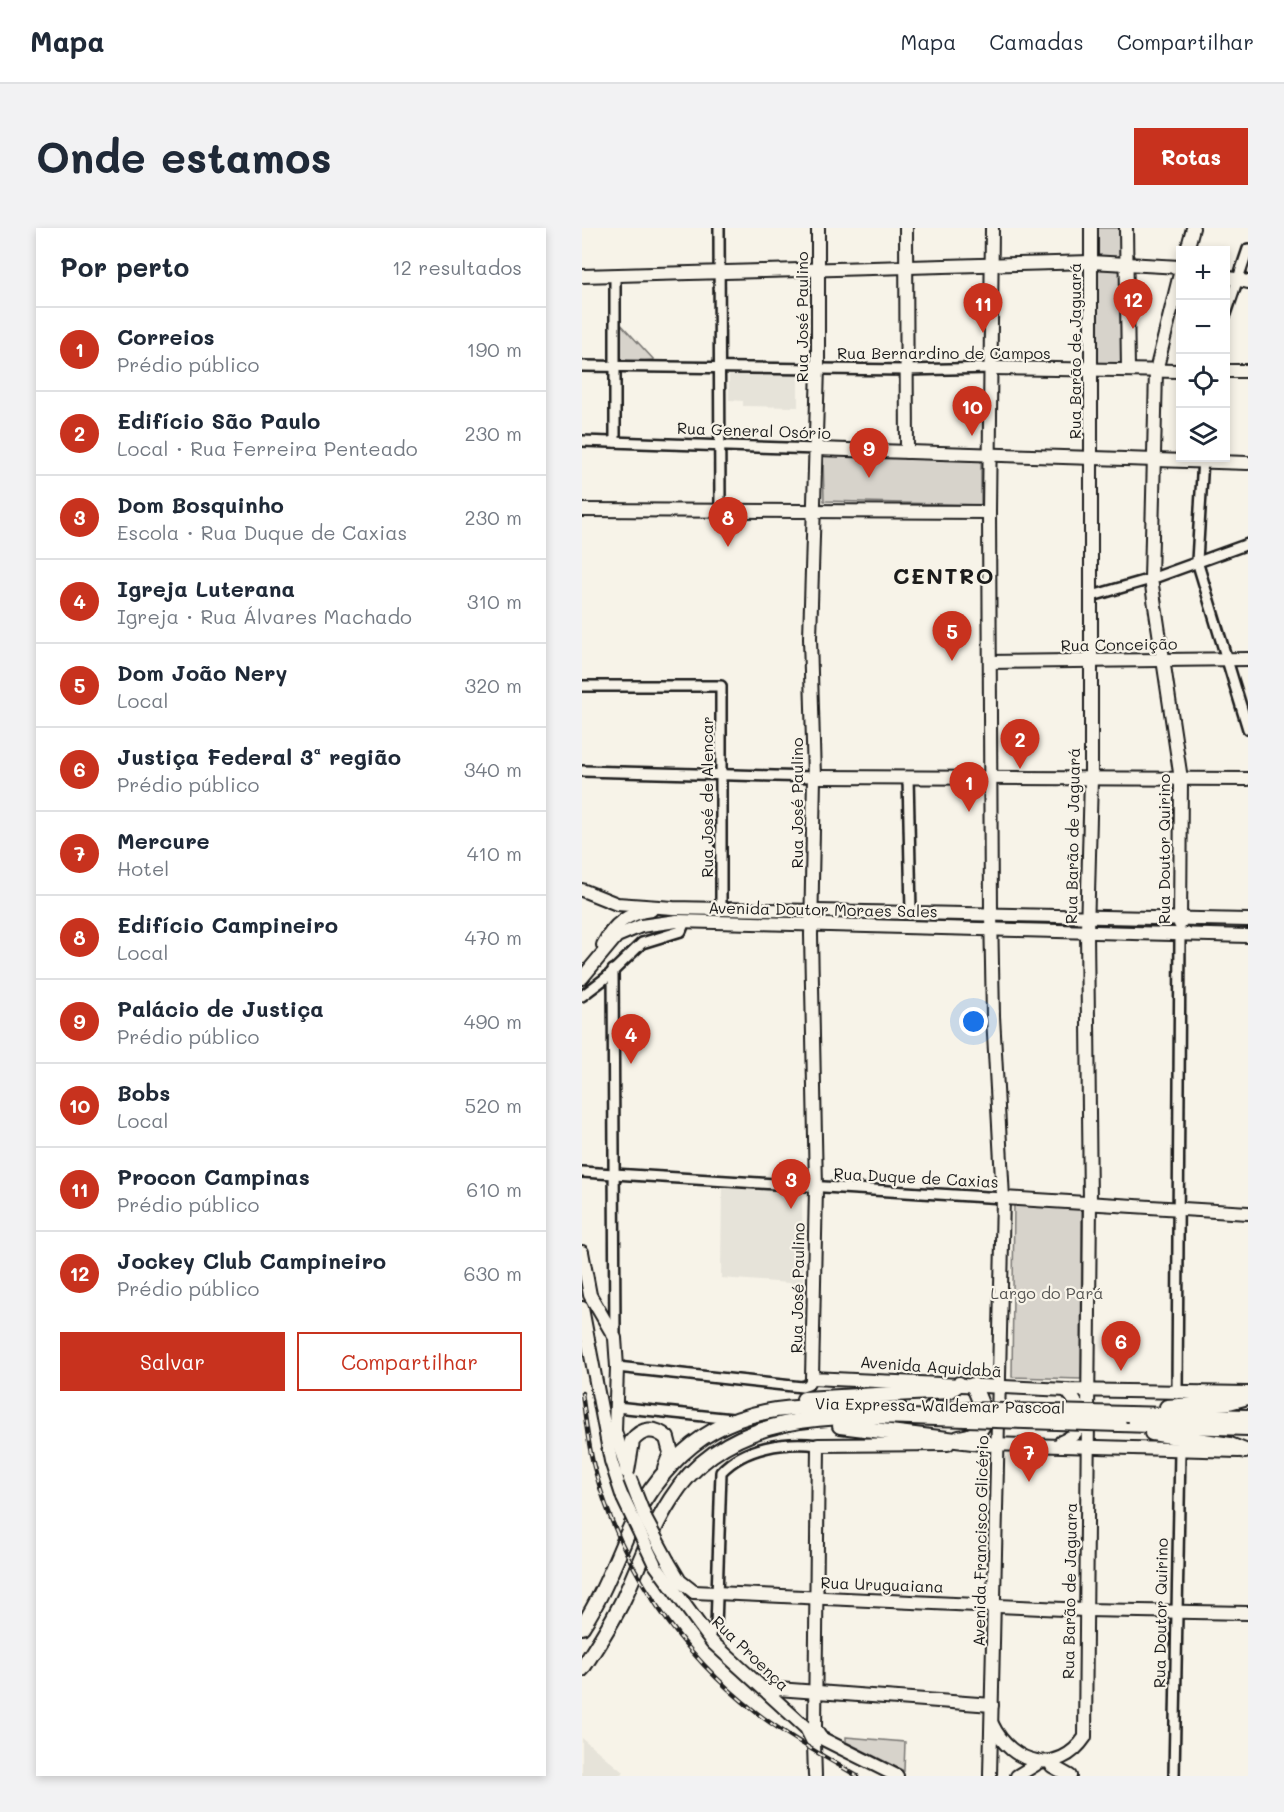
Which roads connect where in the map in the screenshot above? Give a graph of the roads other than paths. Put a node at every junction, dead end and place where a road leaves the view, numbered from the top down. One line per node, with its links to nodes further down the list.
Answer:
1 (719, 228): 16 (street)
2 (818, 228): 15 (main road, Rua José Paulino)
3 (906, 228): 13 (main road)
4 (992, 228): 12 (main road, Avenida Francisco Glicério)
5 (1091, 228): 10 (main road, Rua Barão de Jaguará)
6 (1126, 228): 11 (main road)
7 (1193, 228): 8 (main road)
8 (1188, 246)
9 (1248, 249): 19 (street)
10 (1091, 262): 11 (main road); 12 (main road); 29 (main road, Rua Barão de Jaguará)
11 (1126, 264): 14 (main road); 27 (main road)
12 (992, 265): 13 (main road); 26 (main road, Avenida Francisco Glicério)
13 (906, 267): 15 (main road); 28 (main road)
14 (1176, 267)
15 (817, 270): 16 (main road); 24 (main road, Rua José Paulino)
16 (719, 274): 17 (main road); 25 (street)
17 (615, 275): 18 (main road); 23 (street)
18 (582, 276)
19 (1237, 280): 21 (street)
20 (1176, 290): 30 (main road, Rua Doutor Quirino)
21 (1230, 302)
22 (582, 366): 23 (street, Rua Bernardino de Campos)
23 (614, 366): 25 (street, Rua Bernardino de Campos); 35 (street)
24 (818, 367): 25 (street, Rua Bernardino de Campos); 28 (street, Rua Bernardino de Campos); 37 (main road, Rua José Paulino)
25 (719, 368): 36 (street)
26 (992, 368): 28 (street, Rua Bernardino de Campos); 29 (main road, Rua Bernardino de Campos); 39 (main road, Avenida Francisco Glicério)
27 (1128, 369): 29 (main road, Rua Bernardino de Campos); 30 (main road, Rua Bernardino de Campos)
28 (908, 370): 38 (main road)
29 (1090, 370): 40 (main road, Rua Barão de Jaguará)
30 (1156, 371): 31 (main road, Rua Bernardino de Campos); 41 (main road, Rua Doutor Quirino)
31 (1176, 371)
32 (1230, 371): 33 (main road)
33 (1248, 371)
34 (582, 441): 35 (street, Rua General Osório)
35 (615, 442): 36 (street, Rua General Osório)
36 (720, 446): 37 (street, Rua General Osório); 47 (street)
37 (817, 449): 38 (main road, Rua General Osório); 48 (main road, Rua José Paulino)
38 (907, 452): 39 (main road, Rua General Osório)
39 (990, 456): 40 (main road, Rua General Osório); 49 (main road, Avenida Francisco Glicério)
40 (1091, 459): 41 (main road, Rua General Osório); 53 (main road, Rua Barão de Jaguará)
41 (1153, 460): 42 (main road, Rua General Osório); 52 (main road, Rua Doutor Quirino)
42 (1176, 460)
43 (1230, 461): 45 (main road, Rua General Osório)
44 (1203, 462): 51 (street)
45 (1248, 463)
46 (582, 510): 47 (main road)
47 (720, 510): 48 (main road)
48 (815, 510): 49 (main road); 63 (main road, Rua José Paulino)
49 (989, 512): 58 (main road, Avenida Francisco Glicério)
50 (1248, 544): 51 (street)
51 (1197, 561): 52 (street); 54 (street)
52 (1150, 579): 53 (street); 56 (main road, Rua Doutor Quirino)
53 (1092, 596): 57 (main road, Rua Barão de Jaguará)
54 (1228, 659): 55 (main road, Rua Conceição); 56 (main road, Rua Conceição); 60 (street)
55 (1248, 659)
56 (1163, 660): 57 (main road, Rua Conceição); 67 (main road, Rua Doutor Quirino)
57 (1091, 661): 58 (main road, Rua Conceição); 65 (main road, Rua Barão de Jaguará)
58 (990, 662): 66 (main road, Avenida Francisco Glicério)
59 (582, 686): 62 (street, Rua José de Alencar)
60 (1248, 729)
61 (582, 771): 62 (street)
62 (721, 774): 63 (street); 71 (street, Rua José de Alencar)
63 (814, 777): 64 (main road); 72 (main road, Rua José Paulino)
64 (908, 777): 66 (main road); 73 (street)
65 (1091, 778): 66 (main road); 67 (main road); 75 (main road, Rua Barão de Jaguará)
66 (991, 779): 74 (main road, Avenida Francisco Glicério)
67 (1181, 779): 68 (main road); 76 (main road, Rua Doutor Quirino)
68 (1248, 779)
69 (582, 890): 70 (main road, Avenida Doutor Moraes Sales)
70 (673, 908): 71 (main road, Avenida Doutor Moraes Sales); 84 (main road)
71 (721, 908): 72 (main road, Avenida Doutor Moraes Sales)
72 (812, 910): 73 (main road, Avenida Doutor Moraes Sales); 79 (main road, Rua José Paulino)
73 (911, 912): 74 (main road, Avenida Doutor Moraes Sales)
74 (991, 913): 75 (main road, Avenida Doutor Moraes Sales); 80 (main road, Avenida Francisco Glicério)
75 (1087, 915): 76 (main road, Avenida Doutor Moraes Sales); 81 (main road, Rua Barão de Jaguará)
76 (1180, 918): 77 (main road, Avenida Doutor Moraes Sales); 82 (main road, Rua Doutor Quirino)
77 (1248, 920)
78 (686, 921): 79 (main road, Avenida Doutor Moraes Sales); 84 (main road, Avenida Doutor Moraes Sales); 85 (street)
79 (811, 925): 80 (main road, Avenida Doutor Moraes Sales); 90 (main road, Rua José Paulino)
80 (991, 930): 81 (main road, Avenida Doutor Moraes Sales); 91 (main road, Avenida Francisco Glicério)
81 (1087, 932): 82 (main road, Avenida Doutor Moraes Sales); 92 (main road, Rua Barão de Jaguará)
82 (1180, 934): 83 (main road, Avenida Doutor Moraes Sales); 93 (street, Rua Doutor Quirino)
83 (1248, 936)
84 (593, 965): 86 (main road, Avenida Doutor Moraes Sales)
85 (614, 970): 87 (street); 89 (street)
86 (582, 978)
87 (582, 996)
88 (582, 1172): 89 (street, Rua Duque de Caxias)
89 (613, 1176): 90 (street, Rua Duque de Caxias); 97 (street)
90 (816, 1188): 91 (street, Rua Duque de Caxias); 100 (main road, Rua José Paulino)
91 (1004, 1198): 92 (main road, Rua Duque de Caxias); 102 (main road, Avenida Francisco Glicério)
92 (1090, 1203): 93 (main road, Rua Duque de Caxias); 105 (main road, Rua Barão de Jaguará)
93 (1179, 1210): 94 (main road, Rua Duque de Caxias); 106 (street, Rua Doutor Quirino)
94 (1248, 1213)
95 (582, 1252): 97 (main road)
96 (582, 1308): 98 (main road, Rua Proença)
97 (614, 1336): 98 (main road); 99 (main road)
98 (588, 1341): 131 (main road, Rua Proença, bridge)
99 (617, 1368): 100 (street, Avenida Aquidabã); 109 (main road)
100 (812, 1378): 101 (main road, Avenida Aquidabã)
101 (966, 1385): 102 (main road, Avenida Aquidabã); 110 (highway); 117 (highway)
102 (1000, 1387): 103 (main road, Avenida Aquidabã); 108 (main road, Avenida Francisco Glicério)
103 (1025, 1388): 104 (main road, Avenida Aquidabã); 108 (main road)
104 (1066, 1390): 105 (main road, Avenida Aquidabã); 119 (main road)
105 (1087, 1390): 106 (main road, Avenida Aquidabã); 121 (main road, Rua Barão de Jaguará)
106 (1177, 1394): 107 (main road, Avenida Aquidabã)
107 (1248, 1395): 114 (highway)
108 (999, 1404): 118 (main road, Avenida Francisco Glicério)
109 (616, 1407): 113 (street); 124 (main road)
110 (750, 1414): 111 (highway, Via Expressa Waldemar Pascoal); 113 (highway, Via Expressa Waldemar Pascoal)
111 (966, 1414): 114 (highway, Via Expressa Waldemar Pascoal, bridge); 116 (highway, Via Expressa Waldemar Pascoal)
112 (1248, 1417): 114 (highway, Via Expressa Waldemar Pascoal)
113 (733, 1419): 125 (highway, Via Expressa Waldemar Pascoal)
114 (1128, 1419): 115 (highway, Via Expressa Waldemar Pascoal); 123 (highway)
115 (1248, 1428)
116 (760, 1429): 117 (highway); 136 (highway, Via Expressa Waldemar Pascoal)
117 (951, 1438): 118 (highway)
118 (994, 1444): 119 (main road); 120 (main road); 129 (main road, Avenida Francisco Glicério)
119 (1057, 1444): 121 (main road)
120 (818, 1445): 127 (street); 128 (main road)
121 (1087, 1445): 122 (main road); 130 (main road, Rua Barão de Jaguara)
122 (1180, 1450): 123 (main road); 132 (street, Rua Doutor Quirino)
123 (1246, 1451)
124 (629, 1475): 125 (highway); 126 (main road, bridge)
125 (661, 1476): 134 (highway, Via Expressa Waldemar Pascoal)
126 (694, 1592): 127 (main road, Rua Uruguaiana); 131 (main road)
127 (718, 1593): 128 (main road, Rua Uruguaiana); 135 (street)
128 (816, 1598): 129 (main road, Rua Uruguaiana); 138 (main road)
129 (995, 1606): 130 (main road, Rua Uruguaiana); 139 (main road, Avenida Francisco Glicério)
130 (1085, 1610): 132 (main road, Rua Uruguaiana); 142 (main road, Rua Barão de Jaguara)
131 (688, 1611): 135 (main road, Rua Proença)
132 (1176, 1612): 133 (main road, Rua Uruguaiana); 148 (street, Rua Doutor Quirino)
133 (1248, 1613)
134 (582, 1627)
135 (706, 1635): 137 (main road, Rua Proença)
136 (582, 1669)
137 (764, 1688): 138 (main road); 143 (main road, Rua Proença)
138 (816, 1694): 139 (main road); 144 (main road)
139 (986, 1705): 140 (main road, Avenida Francisco Glicério)
140 (992, 1724): 141 (main road); 145 (main road, Avenida Francisco Glicério)
141 (1035, 1765): 142 (main road); 146 (main road)
142 (1052, 1766): 147 (main road)
143 (815, 1772)
144 (897, 1776)
145 (990, 1776)
146 (1017, 1776)
147 (1070, 1776)
148 (1174, 1776)

